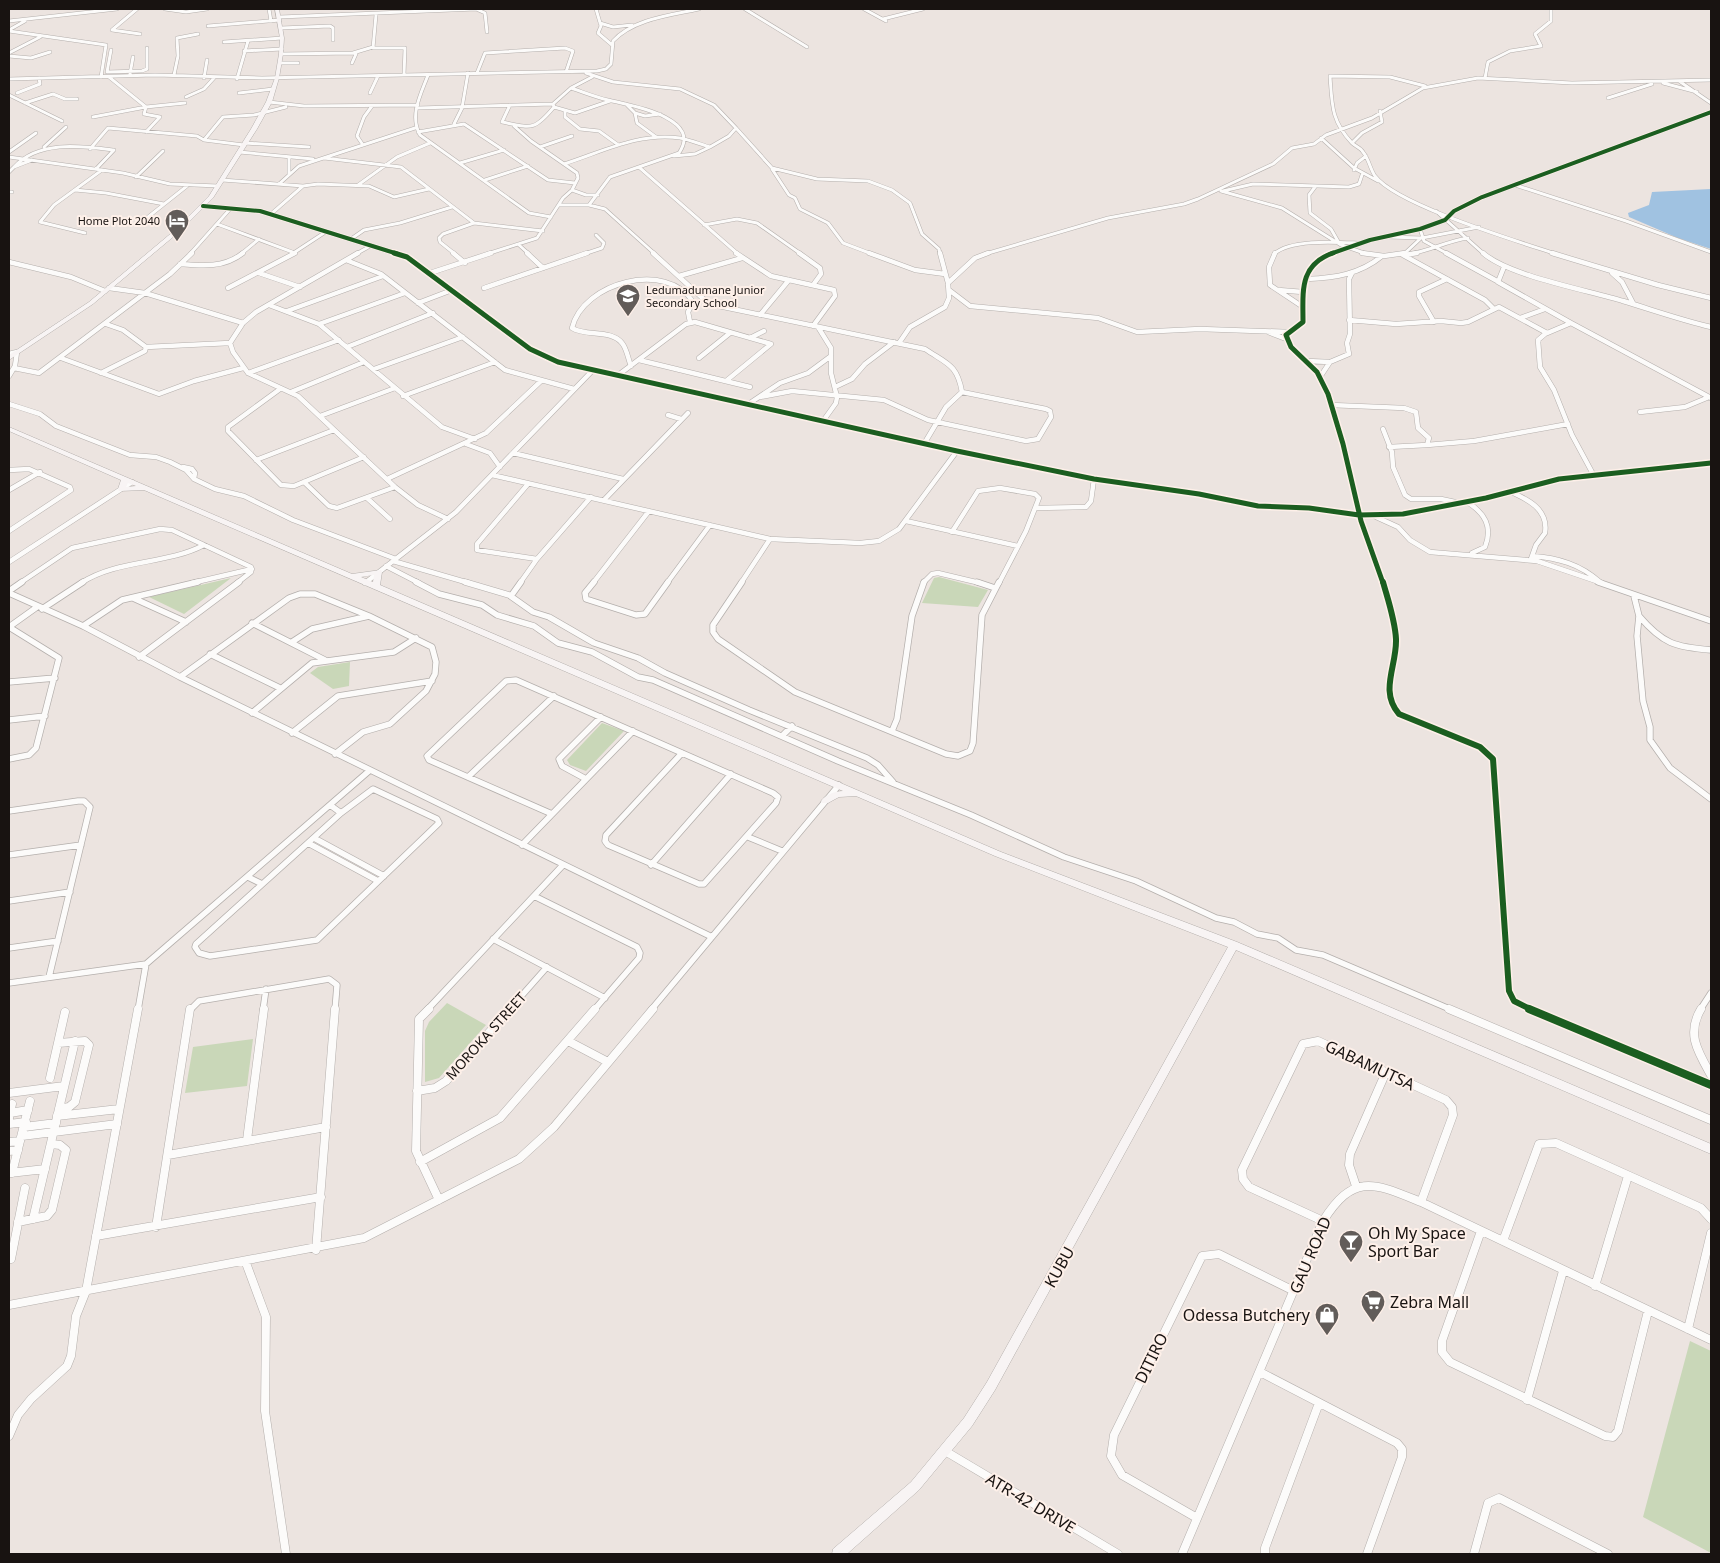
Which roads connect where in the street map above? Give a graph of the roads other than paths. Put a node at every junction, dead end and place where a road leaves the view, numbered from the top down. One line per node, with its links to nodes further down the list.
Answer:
1 (50, 9): 24 (street)
2 (82, 9): 18 (street)
3 (117, 9): 18 (street)
4 (137, 9): 36 (street)
5 (165, 9): 6 (street)
6 (207, 9)
7 (269, 9): 19 (street)
8 (350, 9): 22 (street)
9 (395, 9): 20 (street)
10 (466, 9): 17 (street); 35 (street)
11 (596, 9): 30 (street)
12 (700, 9): 31 (street)
13 (745, 9): 45 (street)
14 (864, 9): 26 (street)
15 (923, 9): 26 (street)
16 (1551, 9): 75 (street)
17 (431, 10): 20 (street)
18 (85, 13): 24 (street)
19 (270, 14): 21 (street); 28 (street)
20 (394, 14): 23 (street)
21 (279, 15): 22 (street); 28 (street); 33 (main road)
22 (348, 15): 23 (street)
23 (376, 15): 44 (street)
24 (55, 16): 25 (street)
25 (29, 19): 27 (street); 34 (street)
26 (883, 20): 29 (street)
27 (9, 21)
28 (271, 21): 32 (street)
29 (888, 21)
30 (600, 23): 31 (street); 43 (street)
31 (641, 24): 43 (street)
32 (208, 26)
33 (281, 28): 39 (main road); 40 (street)
34 (9, 31): 38 (street)
35 (487, 32)
36 (140, 34)
37 (198, 34): 66 (street)
38 (40, 37): 52 (street); 68 (street)
39 (282, 38): 41 (street); 50 (main road)
40 (333, 40)
41 (248, 41): 42 (street); 48 (street)
42 (224, 42)
43 (612, 45): 60 (street)
44 (373, 47): 51 (street); 64 (street)
45 (807, 47)
46 (146, 48): 58 (street)
47 (111, 50): 58 (street)
48 (244, 51): 50 (street); 77 (street)
49 (50, 52): 52 (street)
50 (281, 52): 51 (street); 55 (main road)
51 (352, 53): 57 (street)
52 (9, 55)
53 (133, 57): 58 (street)
54 (207, 60): 72 (street)
55 (280, 63): 56 (street); 74 (main road)
56 (298, 63)
57 (352, 63)
58 (131, 72): 65 (street)
59 (566, 72): 60 (street); 61 (street); 61 (street)
60 (581, 72): 70 (street)
61 (477, 73): 63 (street)
62 (428, 74): 63 (street); 64 (street); 101 (street)
63 (468, 74): 105 (street)
64 (404, 75): 67 (street)
65 (129, 76): 66 (street); 69 (street)
66 (174, 76): 72 (street)
67 (378, 76): 74 (street); 88 (street)
68 (101, 77): 69 (street); 71 (street)
69 (108, 77): 104 (street)
70 (592, 77): 83 (street); 117 (street)
71 (38, 78): 76 (street); 85 (street)
72 (204, 78): 73 (street)
73 (214, 78): 77 (street); 90 (street)
74 (277, 78): 77 (street); 84 (main road)
75 (1485, 78): 79 (street); 82 (street)
76 (9, 79)
77 (237, 79)
78 (1711, 80): 80 (street)
79 (1654, 81): 80 (street); 81 (street)
80 (1679, 81): 86 (street)
81 (1666, 84): 86 (street); 91 (street)
82 (1430, 87): 107 (street); 118 (street)
83 (571, 88): 93 (street); 103 (street)
84 (273, 89): 87 (street); 95 (main road)
85 (16, 92)
86 (1697, 92): 96 (street)
87 (240, 93)
88 (370, 93)
89 (9, 95): 94 (street)
90 (186, 97)
91 (1608, 98)
92 (78, 99): 94 (street)
93 (610, 101): 98 (street); 106 (street)
94 (25, 102): 113 (street)
95 (268, 102): 99 (street); 108 (main road)
96 (1711, 102)
97 (185, 103): 104 (street)
98 (626, 104): 110 (street); 111 (street)
99 (295, 106): 100 (street); 108 (street)
100 (372, 106): 101 (street); 131 (street)
101 (418, 106): 105 (street); 119 (street)
102 (510, 106): 103 (street); 105 (street); 115 (street)
103 (553, 106): 106 (street); 115 (street)
104 (146, 107): 112 (street); 120 (street)
105 (462, 108): 114 (street)
106 (565, 111): 130 (street)
107 (1380, 111): 118 (street); 128 (street)
108 (264, 112): 126 (street); 129 (main road)
109 (1711, 112): 170 (street)
110 (635, 113): 111 (street); 123 (street)
111 (660, 114): 125 (street)
112 (93, 118)
113 (62, 121)
114 (454, 124): 119 (street); 137 (street)
115 (514, 126): 134 (street)
116 (66, 127): 132 (street)
117 (736, 128): 135 (street); 155 (street)
118 (1343, 128): 124 (street); 128 (street)
119 (416, 130): 127 (street); 131 (street)
120 (146, 132): 126 (street); 136 (street)
121 (36, 133): 139 (street)
122 (572, 136): 134 (street)
123 (656, 137): 125 (street); 130 (street)
124 (1322, 138): 158 (street); 179 (street)
125 (683, 139): 135 (street); 141 (street)
126 (204, 140): 129 (street)
127 (430, 143): 149 (street); 150 (street)
128 (1352, 143): 142 (street)
129 (244, 144): 133 (street); 140 (main road)
130 (617, 144): 151 (street)
131 (363, 145): 145 (street)
132 (44, 147): 136 (street); 146 (street)
133 (309, 147)
134 (540, 147): 151 (street)
135 (710, 147): 141 (street)
136 (90, 149): 156 (street)
137 (504, 150): 149 (street); 152 (street)
138 (163, 151): 162 (street)
139 (9, 152)
140 (239, 152): 144 (street); 163 (main road)
141 (672, 156): 154 (street)
142 (1366, 156): 158 (street); 165 (street)
143 (9, 157): 146 (street)
144 (289, 157): 148 (street); 160 (street)
145 (324, 158): 148 (street); 150 (street)
146 (21, 159): 147 (street); 153 (street)
147 (32, 160): 153 (street); 156 (street)
148 (318, 160): 160 (street)
149 (460, 163): 164 (street)
150 (387, 164): 169 (street); 175 (street)
151 (564, 164): 166 (street)
152 (528, 166): 164 (street); 166 (street)
153 (14, 167): 159 (street)
154 (640, 168): 180 (street); 195 (street)
155 (772, 168): 230 (street); 230 (street)
156 (96, 169): 157 (street)
157 (102, 170): 162 (street); 176 (street)
158 (1354, 170): 161 (street)
159 (9, 172)
160 (289, 174): 167 (street)
161 (1362, 175): 165 (street); 168 (street)
162 (136, 177): 171 (street)
163 (222, 180): 167 (street); 172 (main road)
164 (485, 180): 191 (street)
165 (1378, 181): 168 (street); 187 (street)
166 (576, 183): 177 (street)
167 (280, 184): 173 (street)
168 (1359, 184): 174 (street)
169 (358, 185): 173 (street); 175 (street)
170 (1515, 185): 189 (street); 215 (street)
171 (187, 186): 172 (street); 181 (street)
172 (218, 186): 184 (main road)
173 (303, 186): 188 (street)
174 (1315, 187): 178 (street); 210 (street)
175 (429, 189): 185 (street)
176 (75, 190): 181 (street); 201 (street)
177 (572, 190): 180 (street); 182 (street)
178 (1221, 191): 179 (street); 208 (street)
179 (1213, 192): 237 (street)
180 (598, 194): 183 (street)
181 (164, 204): 190 (street)
182 (560, 204): 183 (street); 191 (street)
183 (589, 205): 232 (street)
184 (203, 206): 186 (street); 242 (main road)
185 (452, 207): 193 (street); 206 (street)
186 (231, 208): 188 (street); 194 (street)
187 (1434, 210): 189 (street); 192 (street)
188 (271, 214): 198 (street)
189 (1448, 215): 192 (street); 196 (street)
190 (148, 217)
191 (551, 217): 199 (street)
192 (1445, 220): 197 (street); 200 (street)
193 (474, 223): 199 (street); 222 (street)
194 (217, 224): 205 (street); 223 (street)
195 (704, 225): 219 (street); 238 (street)
196 (1479, 227): 200 (street); 226 (street)
197 (1420, 229): 203 (street); 207 (street)
198 (327, 231): 206 (street); 216 (street)
199 (542, 231): 212 (street)
200 (1461, 231): 204 (street); 207 (street)
201 (84, 233)
202 (596, 236): 225 (street)
203 (1384, 237): 207 (street); 209 (street)
204 (1468, 238): 214 (street); 224 (street)
205 (260, 239): 216 (street); 223 (street)
206 (351, 239): 211 (street)
207 (1421, 239): 214 (street); 217 (street)
208 (1332, 241): 210 (street); 245 (street)
209 (1362, 243): 210 (street); 213 (street)
210 (1339, 244): 213 (street)
211 (372, 245): 220 (street); 228 (street)
212 (518, 245): 222 (street); 225 (street)
213 (1345, 248): 218 (street); 233 (street)
214 (1437, 248): 217 (street); 236 (street)
215 (1711, 252)
216 (295, 253): 227 (street)
217 (1403, 255): 218 (street); 235 (street)
218 (1382, 256): 229 (street)
219 (742, 258): 232 (street); 234 (street)
220 (346, 260): 231 (street); 239 (street)
221 (9, 262): 242 (street)
222 (465, 263): 228 (street)
223 (180, 264): 248 (street)
224 (1504, 267): 236 (street); 251 (street)
225 (543, 268): 241 (street)
226 (1606, 270): 249 (street); 251 (street)
227 (259, 273): 239 (street); 240 (street)
228 (430, 273): 243 (street)
229 (1352, 273): 233 (street); 260 (street)
230 (945, 274): 237 (street)
231 (383, 276): 247 (street); 256 (street)
232 (680, 276): 258 (street)
233 (1307, 279): 246 (street)
234 (789, 280): 238 (street); 258 (street)
235 (1447, 280): 254 (street); 262 (street)
236 (1497, 281): 255 (street)
237 (948, 283): 244 (street)
238 (813, 285): 267 (street)
239 (300, 286): 252 (street)
240 (228, 288)
241 (484, 288)
242 (107, 289): 248 (street); 282 (main road)
243 (452, 290): 250 (street); 295 (street)
244 (948, 290): 270 (street); 279 (street)
245 (1277, 290): 246 (street); 253 (street)
246 (1303, 292): 253 (street)
247 (405, 293): 250 (street); 266 (street)
248 (145, 294): 263 (street); 265 (street)
249 (1711, 298)
250 (418, 303): 257 (street)
251 (1633, 303): 268 (street)
252 (269, 305): 256 (street); 263 (street)
253 (1303, 307): 271 (street)
254 (1493, 308): 259 (street); 262 (street)
255 (1545, 309): 259 (street); 264 (street)
256 (287, 312): 266 (street)
257 (433, 313): 274 (street); 281 (street)
258 (760, 315): 267 (street)
259 (1520, 318): 273 (street)
260 (1349, 320): 262 (street); 290 (street)
261 (690, 322): 272 (street); 286 (street); 291 (street)
262 (1434, 322)
263 (243, 323): 278 (street)
264 (1571, 323): 273 (street); 313 (street)
265 (106, 324): 280 (street); 284 (street)
266 (319, 324): 277 (street)
267 (816, 326): 279 (street); 283 (street)
268 (1711, 327)
269 (764, 331): 275 (street)
270 (1264, 331): 271 (street); 276 (street)
271 (1289, 332): 276 (street)
272 (730, 333): 275 (street); 285 (street)
273 (1547, 333): 324 (street)
274 (462, 337): 289 (street); 294 (street)
275 (750, 338): 301 (street)
276 (1286, 339): 287 (street)
277 (339, 340): 281 (street); 297 (street)
278 (230, 343): 280 (street); 293 (street)
279 (897, 343): 304 (street); 309 (street)
280 (146, 347): 296 (street)
281 (347, 347): 288 (street)
282 (11, 356): 292 (street)
283 (831, 356): 304 (street); 311 (street)
284 (62, 358): 292 (street); 296 (street)
285 (699, 358)
286 (639, 360): 291 (street); 301 (street)
287 (1307, 361): 290 (street); 300 (street)
288 (364, 362): 294 (street); 308 (street)
289 (495, 362): 302 (street); 310 (street)
290 (1330, 362): 300 (street)
291 (631, 366): 299 (street)
292 (14, 368): 298 (street)
293 (243, 368): 296 (street); 297 (street)
294 (374, 370): 305 (street)
295 (593, 370): 299 (street); 307 (street)
296 (101, 373)
297 (248, 373): 306 (street)
298 (9, 376)
299 (617, 376): 315 (street)
300 (1320, 377): 316 (street)
301 (726, 380): 303 (street)
302 (542, 381): 307 (street); 328 (street)
303 (750, 387)
304 (835, 387): 312 (street)
305 (395, 388): 310 (street); 320 (street)
306 (280, 389): 308 (street); 336 (street)
307 (574, 389): 334 (street)
308 (290, 392): 320 (street)
309 (962, 392): 323 (street); 323 (street)
310 (403, 396): 328 (street)
311 (760, 397): 312 (street); 315 (street)
312 (838, 397): 322 (street); 323 (street)
313 (1710, 398): 317 (street)
314 (9, 404): 376 (street)
315 (748, 405): 322 (street)
316 (1331, 405): 331 (street); 363 (street)
317 (1640, 412)
318 (688, 413): 321 (street)
319 (668, 415): 321 (street)
320 (320, 416): 327 (street)
321 (681, 419): 344 (street)
322 (823, 421): 330 (street)
323 (938, 422): 330 (street)
324 (1568, 424): 331 (street); 341 (street)
325 (1383, 428): 332 (street)
326 (9, 430): 346 (main road)
327 (334, 430): 335 (street); 336 (street)
328 (475, 439): 329 (street)
329 (466, 444): 338 (street); 343 (street)
330 (924, 444): 333 (street)
331 (1427, 445): 332 (street)
332 (1389, 447): 356 (street)
333 (957, 451): 345 (street); 367 (street)
334 (513, 453): 338 (street); 344 (street)
335 (364, 458): 343 (street); 347 (street)
336 (256, 460): 347 (street)
337 (1711, 462): 341 (street)
338 (500, 467): 342 (street)
339 (9, 470): 340 (street)
340 (40, 472): 352 (street); 369 (street)
341 (1593, 474): 353 (street)
342 (492, 475): 348 (street); 366 (street)
343 (387, 479): 349 (street)
344 (623, 479): 357 (street)
345 (1094, 479): 360 (street); 363 (street)
346 (128, 481): 350 (main road); 351 (main road)
347 (304, 482): 354 (street)
348 (528, 484): 355 (street); 377 (street)
349 (395, 487): 354 (street); 366 (street)
350 (146, 488): 351 (main road); 382 (main road)
351 (122, 489): 378 (street)
352 (9, 490)
353 (1509, 490): 358 (street); 375 (street)
354 (367, 498): 365 (street)
355 (591, 498): 357 (street); 377 (street)
356 (1423, 498): 359 (street); 361 (street)
357 (604, 500): 362 (street)
358 (1466, 502): 359 (street); 374 (street)
359 (1456, 503): 361 (street)
360 (1036, 508): 370 (street); 373 (street)
361 (1432, 508): 364 (street)
362 (649, 511): 368 (street); 368 (street)
363 (1359, 516): 364 (street); 479 (street)
364 (1374, 516): 374 (street)
365 (390, 519)
366 (448, 519): 376 (street)
367 (906, 521): 370 (street); 371 (street)
368 (710, 525): 371 (street)
369 (9, 531)
370 (952, 532): 373 (street)
371 (770, 540): 419 (street)
372 (204, 545): 380 (street); 387 (street); 391 (street)
373 (1018, 546): 386 (street)
374 (1470, 554): 375 (street)
375 (1532, 558): 384 (street); 384 (street)
376 (394, 560): 379 (street); 388 (street)
377 (537, 560): 388 (street)
378 (9, 562)
379 (386, 566): 381 (street); 411 (street)
380 (252, 569): 390 (street); 395 (street)
381 (378, 572): 382 (main road); 383 (street); 385 (main road)
382 (351, 577): 383 (main road)
383 (365, 583): 385 (main road)
384 (1602, 584): 389 (street)
385 (376, 587): 431 (main road)
386 (995, 588): 419 (street); 419 (street)
387 (9, 592): 391 (street)
388 (511, 596): 407 (street)
389 (1634, 596): 393 (street); 394 (street)
390 (132, 597): 395 (street); 397 (street)
391 (40, 608): 397 (street); 398 (street)
392 (370, 616): 396 (street); 399 (street); 400 (street)
393 (1640, 616): 401 (street); 435 (street)
394 (1711, 621)
395 (186, 622): 403 (street)
396 (252, 623): 400 (street); 402 (street)
397 (83, 626): 403 (street)
398 (9, 627): 406 (street)
399 (416, 638): 404 (street); 408 (street)
400 (292, 642): 404 (street)
401 (1711, 650)
402 (210, 654): 405 (street); 410 (street)
403 (139, 657): 405 (street)
404 (325, 660): 410 (street)
405 (180, 677): 413 (street)
406 (55, 678): 409 (street); 414 (street)
407 (680, 680): 411 (street); 417 (street)
408 (432, 681): 420 (street); 423 (street)
409 (9, 682)
410 (280, 688): 413 (street)
411 (672, 688): 421 (street)
412 (554, 696): 415 (street); 429 (street); 429 (street)
413 (252, 712): 420 (street)
414 (45, 716): 416 (street); 424 (street)
415 (601, 717): 418 (street); 430 (street)
416 (9, 720)
417 (792, 726): 421 (street); 425 (street)
418 (633, 731): 422 (street); 430 (street)
419 (892, 732)
420 (292, 733): 423 (street)
421 (782, 736): 428 (street)
422 (682, 753): 427 (street); 449 (street)
423 (335, 754): 426 (street)
424 (9, 759)
425 (878, 766): 428 (street); 432 (street)
426 (369, 770): 437 (street); 445 (street)
427 (731, 774): 441 (street); 449 (street)
428 (870, 774): 432 (street)
429 (468, 777): 440 (street)
430 (586, 779): 440 (street)
431 (824, 779): 433 (main road); 436 (main road)
432 (894, 783): 490 (street)
433 (839, 785): 434 (main road); 436 (street)
434 (866, 796): 436 (main road); 457 (main road)
435 (1711, 799)
436 (825, 801): 446 (street)
437 (330, 805): 439 (street); 451 (street)
438 (9, 811): 444 (street)
439 (341, 813): 442 (street); 450 (street)
440 (552, 814): 445 (street)
441 (748, 837): 446 (street); 449 (street)
442 (314, 838): 443 (street); 450 (street)
443 (308, 843): 452 (street); 453 (street)
444 (81, 845): 447 (street); 454 (street)
445 (522, 845): 448 (street)
446 (782, 851): 458 (street)
447 (9, 854)
448 (564, 865): 455 (street); 458 (street)
449 (651, 865)
450 (384, 876): 452 (street)
451 (248, 877): 453 (street); 464 (street)
452 (378, 881): 453 (street)
453 (262, 884)
454 (70, 892): 456 (street); 460 (street)
455 (534, 896): 459 (street); 470 (street)
456 (9, 901)
457 (1211, 936): 461 (main road); 463 (main road)
458 (712, 937): 475 (street)
459 (493, 939): 465 (street); 481 (street)
460 (58, 941): 462 (street); 466 (street)
461 (1234, 945): 463 (main road, KUBU); 501 (main road)
462 (9, 948)
463 (1224, 962): 537 (main road, KUBU)
464 (146, 964): 466 (street); 486 (street)
465 (547, 967): 470 (street); 481 (street, MOROKA STREET)
466 (49, 978): 467 (street)
467 (9, 984)
468 (266, 989): 494 (street); 497 (street); 503 (street)
469 (1711, 994): 477 (street)
470 (605, 998): 473 (street)
471 (65, 1012): 474 (street)
472 (75, 1042): 474 (street); 480 (street); 485 (street)
473 (568, 1042): 475 (street); 504 (street)
474 (58, 1043): 478 (street)
475 (608, 1062): 511 (street)
476 (1386, 1072): 508 (street); 512 (street, GABAMUTSA); 515 (street, GABAMUTSA)
477 (1711, 1074)
478 (50, 1078)
479 (1711, 1085)
480 (64, 1086): 482 (street); 485 (street)
481 (417, 1091): 504 (street)
482 (9, 1093)
483 (30, 1101): 487 (street)
484 (12, 1104): 488 (street)
485 (59, 1109): 489 (street)
486 (119, 1109): 489 (street); 493 (street)
487 (28, 1110): 488 (street); 492 (street)
488 (9, 1115)
489 (56, 1120): 492 (street); 495 (street)
490 (1711, 1120)
491 (9, 1124): 492 (street)
492 (25, 1124): 496 (street)
493 (117, 1124): 495 (street); 520 (street)
494 (326, 1127): 497 (street); 510 (street)
495 (53, 1132): 496 (street); 499 (street)
496 (21, 1138): 498 (street); 500 (street)
497 (247, 1140): 503 (street)
498 (9, 1142)
499 (51, 1144): 505 (street); 514 (street)
500 (18, 1150): 502 (street); 506 (street)
501 (1711, 1150)
502 (9, 1151)
503 (168, 1154): 517 (street)
504 (420, 1162): 511 (street)
505 (45, 1169): 506 (street); 514 (street)
506 (10, 1173)
507 (1628, 1176): 513 (street); 521 (street); 526 (street)
508 (1356, 1186): 512 (street); 515 (street, GAU ROAD)
509 (25, 1188): 516 (street)
510 (321, 1197): 517 (street); 522 (street)
511 (439, 1200): 522 (street)
512 (1421, 1202): 518 (street)
513 (1711, 1218)
514 (33, 1219): 516 (street)
515 (1323, 1221): 528 (street, GAU ROAD)
516 (18, 1222): 523 (street)
517 (156, 1227): 520 (street)
518 (1481, 1231): 521 (street); 534 (street)
519 (1711, 1233): 531 (street)
520 (96, 1236): 527 (street)
521 (1503, 1241): 525 (street)
522 (316, 1250): 524 (street)
523 (11, 1259)
524 (246, 1263): 527 (street); 539 (street)
525 (1564, 1271): 526 (street); 534 (street)
526 (1595, 1286): 530 (street)
527 (86, 1291): 529 (street); 536 (street)
528 (1294, 1291): 533 (street, GAU ROAD); 538 (street, DITIRO)
529 (9, 1305)
530 (1648, 1311): 531 (street); 534 (street)
531 (1688, 1330): 532 (street)
532 (1711, 1340)
533 (1260, 1372): 535 (street); 538 (street, GAU ROAD)
534 (1527, 1400)
535 (1319, 1403): 543 (street); 544 (street)
536 (9, 1436)
537 (945, 1451): 540 (main road, KUBU); 541 (street, ATR-42 DRIVE)
538 (1197, 1518): 542 (street, GAU ROAD)
539 (286, 1554)
540 (838, 1554)
541 (1118, 1554)
542 (1182, 1554)
543 (1265, 1554)
544 (1367, 1554)
545 (1474, 1554): 546 (street)
546 (1608, 1554)

